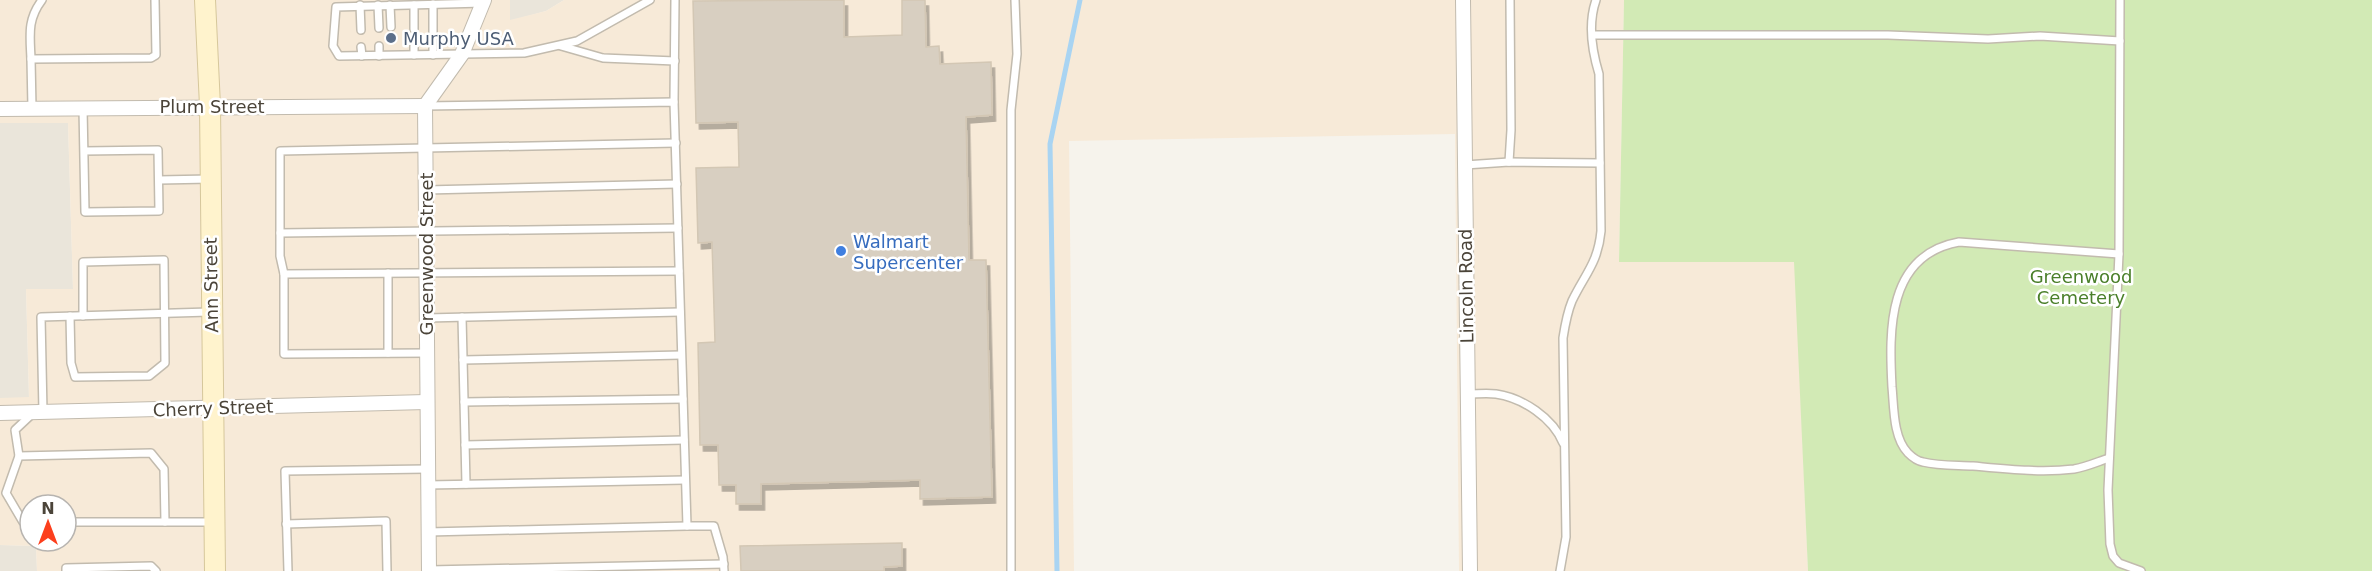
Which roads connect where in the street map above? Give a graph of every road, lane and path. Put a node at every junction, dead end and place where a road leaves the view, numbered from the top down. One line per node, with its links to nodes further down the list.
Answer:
1 (42, 0): 34 (lane)
2 (155, 0): 34 (lane)
3 (205, 0): 37 (main road, Ann Street)
4 (651, 0): 24 (lane)
5 (675, 0): 35 (lane)
6 (1015, 0): 101 (lane)
7 (1463, 0): 47 (street, Lincoln Road)
8 (1510, 0): 45 (lane)
9 (1596, 0): 21 (lane)
10 (2120, 0): 22 (lane)
11 (484, 1): 12 (lane); 28 (street)
12 (433, 4): 16 (lane); 30 (lane)
13 (360, 5): 14 (lane); 20 (lane); 31 (lane)
14 (378, 5): 15 (lane); 18 (lane)
15 (390, 5): 16 (lane); 17 (lane)
16 (414, 5): 19 (lane)
17 (391, 27)
18 (379, 28)
19 (414, 28)
20 (361, 30)
21 (1593, 35): 22 (lane); 46 (lane)
22 (2120, 41): 55 (lane)
23 (392, 45): 33 (lane)
24 (559, 45): 28 (lane); 35 (lane)
25 (379, 46): 32 (lane)
26 (414, 46): 29 (lane)
27 (361, 47): 31 (lane)
28 (462, 54): 30 (lane); 38 (street)
29 (414, 55): 30 (lane); 33 (lane)
30 (434, 55)
31 (362, 56): 32 (lane)
32 (379, 56): 33 (lane)
33 (392, 56)
34 (30, 59): 39 (lane)
35 (675, 61): 36 (lane)
36 (674, 102): 38 (lane); 42 (lane)
37 (210, 106): 38 (street, Plum Street); 40 (street, Plum Street); 48 (main road, Ann Street)
38 (425, 106): 43 (street, Greenwood Street)
39 (32, 108): 40 (street, Plum Street); 41 (street, Plum Street)
40 (83, 108): 44 (lane)
41 (0, 109)
42 (676, 143): 43 (lane); 50 (lane)
43 (425, 148): 51 (street, Greenwood Street); 54 (lane)
44 (84, 151): 49 (lane); 49 (lane)
45 (1509, 162): 46 (lane); 47 (lane)
46 (1600, 163): 80 (lane)
47 (1465, 165): 71 (street, Lincoln Road)
48 (210, 179): 49 (lane); 60 (main road, Ann Street)
49 (159, 180)
50 (677, 184): 51 (lane); 52 (lane)
51 (426, 190): 53 (street, Greenwood Street)
52 (678, 228): 53 (lane); 56 (lane)
53 (426, 232): 54 (lane); 58 (street, Greenwood Street)
54 (280, 233): 59 (lane)
55 (2120, 254): 82 (lane); 82 (lane)
56 (679, 272): 58 (lane); 61 (lane)
57 (388, 273): 58 (lane); 59 (lane); 67 (lane)
58 (426, 273): 66 (street, Greenwood Street)
59 (284, 274): 67 (lane)
60 (212, 312): 62 (lane); 75 (main road, Ann Street)
61 (680, 312): 65 (lane); 69 (lane)
62 (165, 314): 63 (lane); 64 (lane); 64 (lane)
63 (70, 316): 64 (lane); 76 (lane)
64 (83, 316)
65 (462, 317): 66 (lane); 70 (lane)
66 (427, 318): 68 (street, Greenwood Street)
67 (388, 353): 68 (lane)
68 (427, 353): 73 (street, Greenwood Street)
69 (681, 355): 70 (lane); 72 (lane)
70 (463, 360): 74 (lane)
71 (1468, 394): 80 (lane); 102 (street, Lincoln Road)
72 (682, 399): 74 (lane); 78 (lane)
73 (426, 402): 75 (street, Cherry Street); 83 (street, Greenwood Street)
74 (464, 402): 79 (lane)
75 (213, 408): 76 (street, Cherry Street); 90 (main road, Ann Street)
76 (38, 412): 77 (street, Cherry Street); 81 (lane)
77 (0, 413)
78 (684, 440): 79 (lane); 84 (lane)
79 (465, 445): 85 (lane)
80 (1564, 446): 103 (lane)
81 (19, 456): 87 (lane); 89 (lane)
82 (2109, 458): 104 (lane)
83 (427, 469): 86 (street, Greenwood Street); 91 (lane)
84 (685, 480): 85 (lane); 92 (lane)
85 (466, 484): 86 (lane)
86 (427, 485): 93 (street, Greenwood Street)
87 (18, 513)
88 (78, 522): 89 (lane)
89 (165, 522): 90 (lane)
90 (214, 522): 97 (main road, Ann Street)
91 (286, 524): 98 (lane); 99 (lane)
92 (687, 526): 93 (lane); 94 (lane)
93 (428, 532): 100 (street, Greenwood Street)
94 (724, 568): 100 (lane)
95 (66, 571): 96 (lane)
96 (156, 571)
97 (215, 571)
98 (288, 571)
99 (387, 571)
100 (429, 571)
101 (1011, 571)
102 (1470, 571)
103 (1560, 571)
104 (2141, 571)

